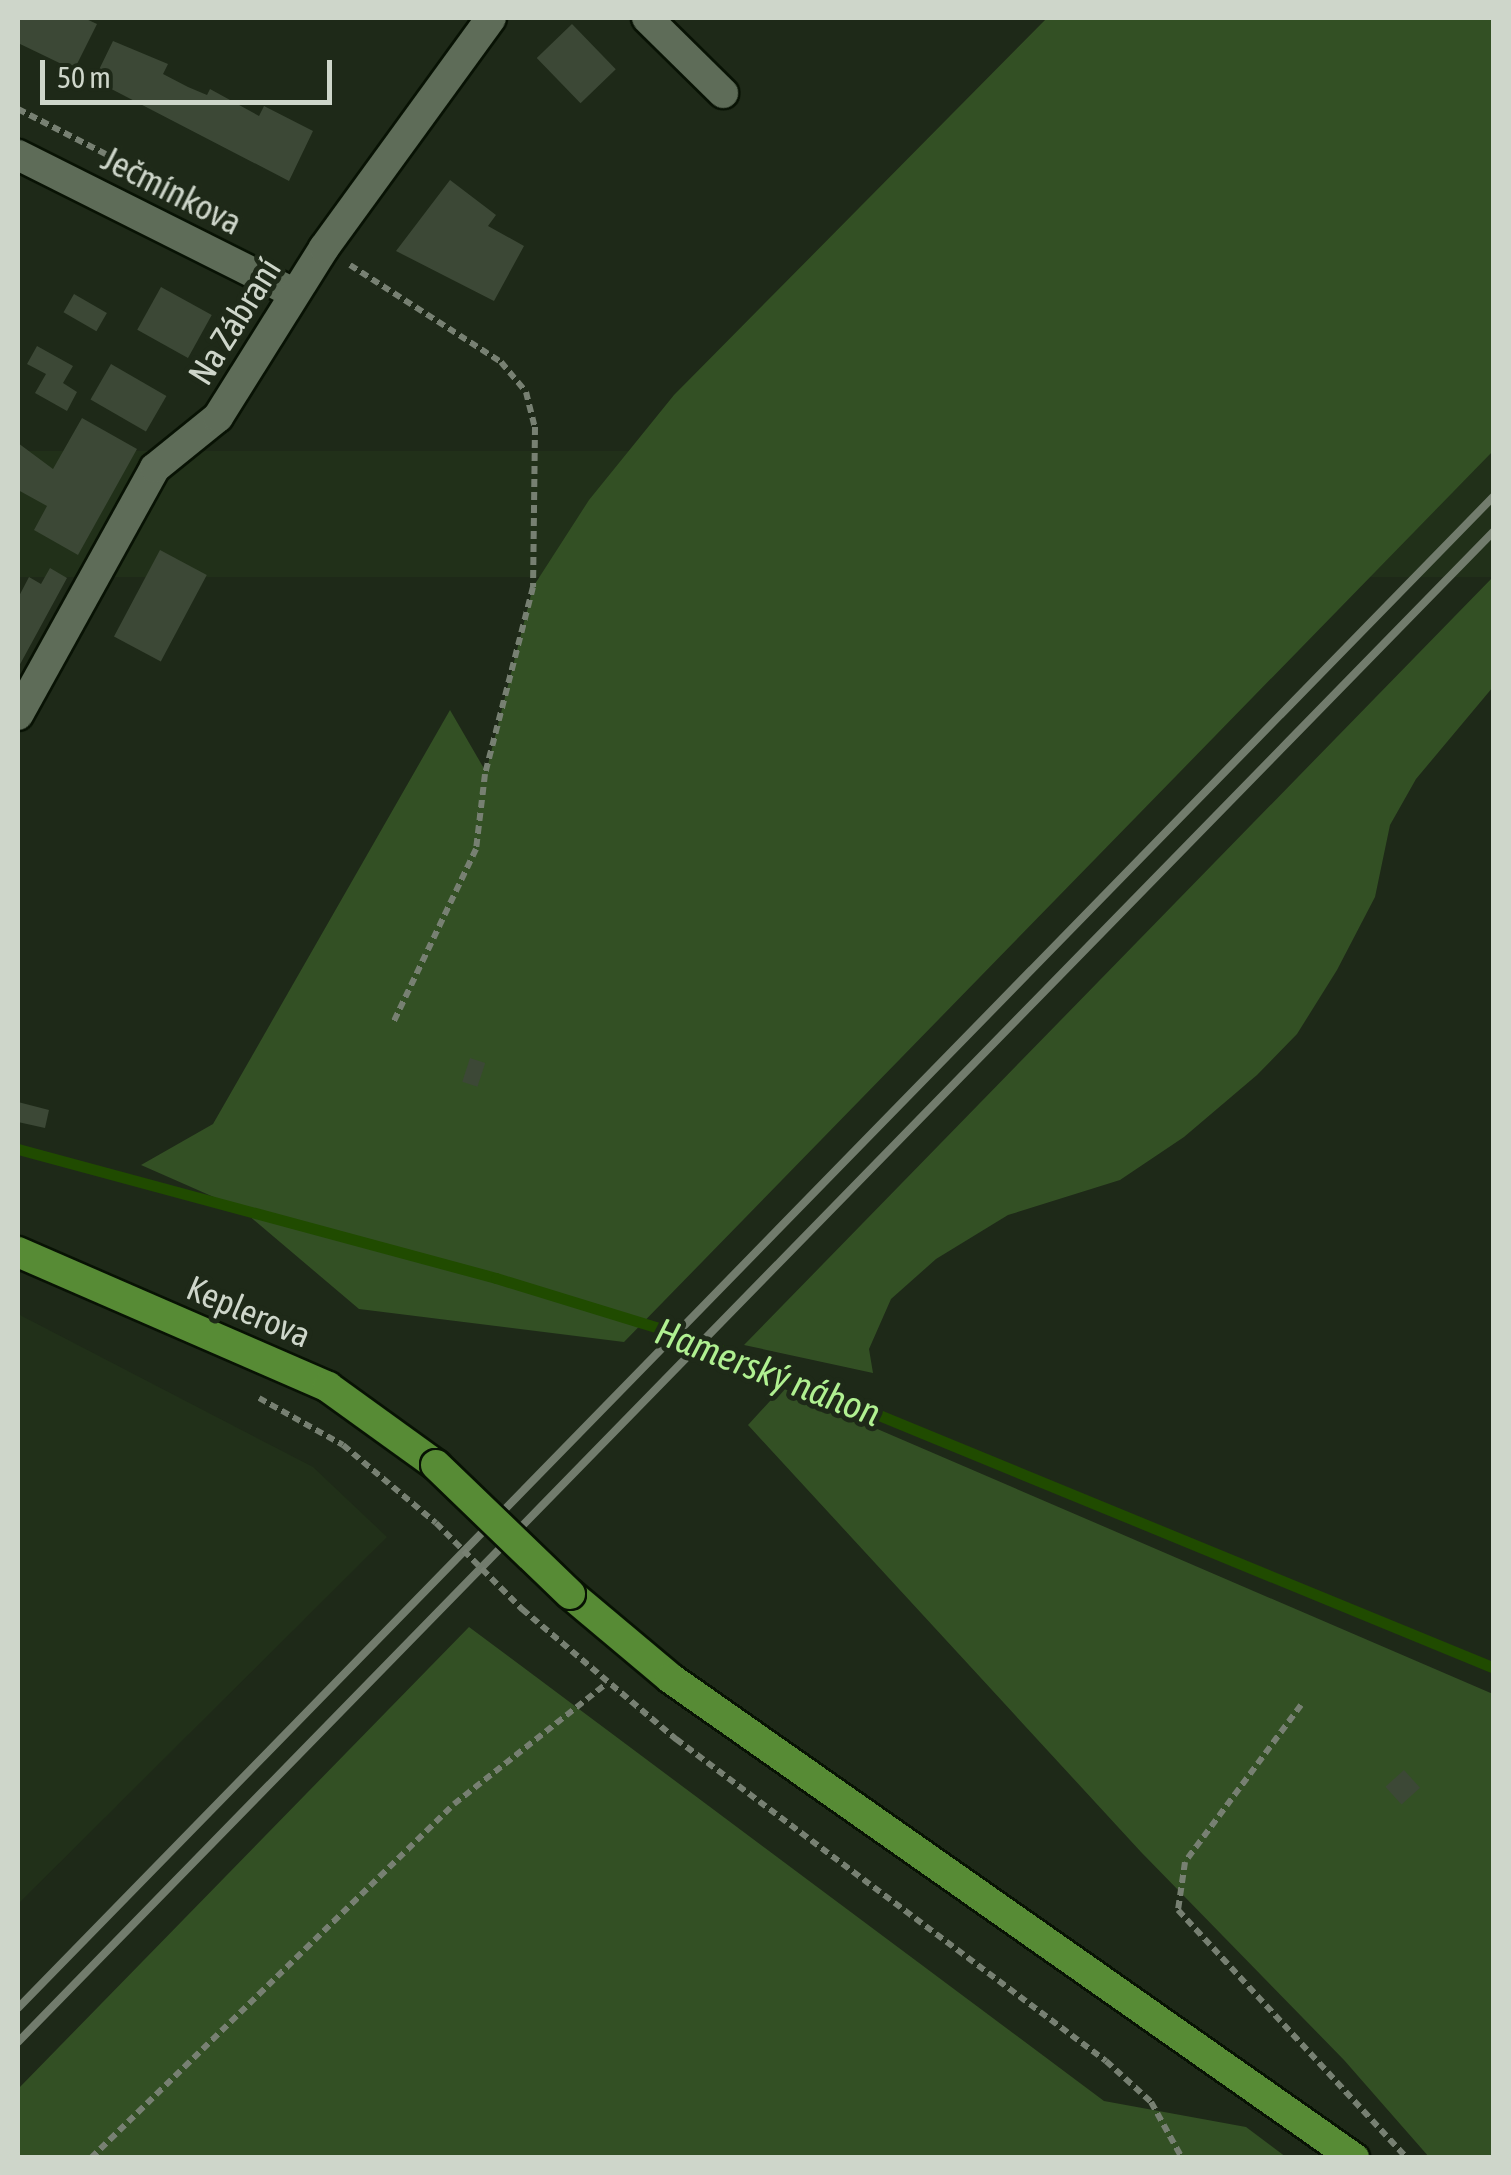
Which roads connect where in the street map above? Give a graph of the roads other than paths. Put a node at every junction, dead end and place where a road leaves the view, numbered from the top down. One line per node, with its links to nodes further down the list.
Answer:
1 (491, 18): 5 (street, Na Zábraní)
2 (647, 18): 3 (street)
3 (723, 93)
4 (18, 155): 5 (street, Ječmínkova)
5 (294, 293): 6 (street, Na Zábraní)
6 (18, 715)
7 (18, 1252): 8 (main road, Keplerova, bridge)
8 (1354, 2158)

